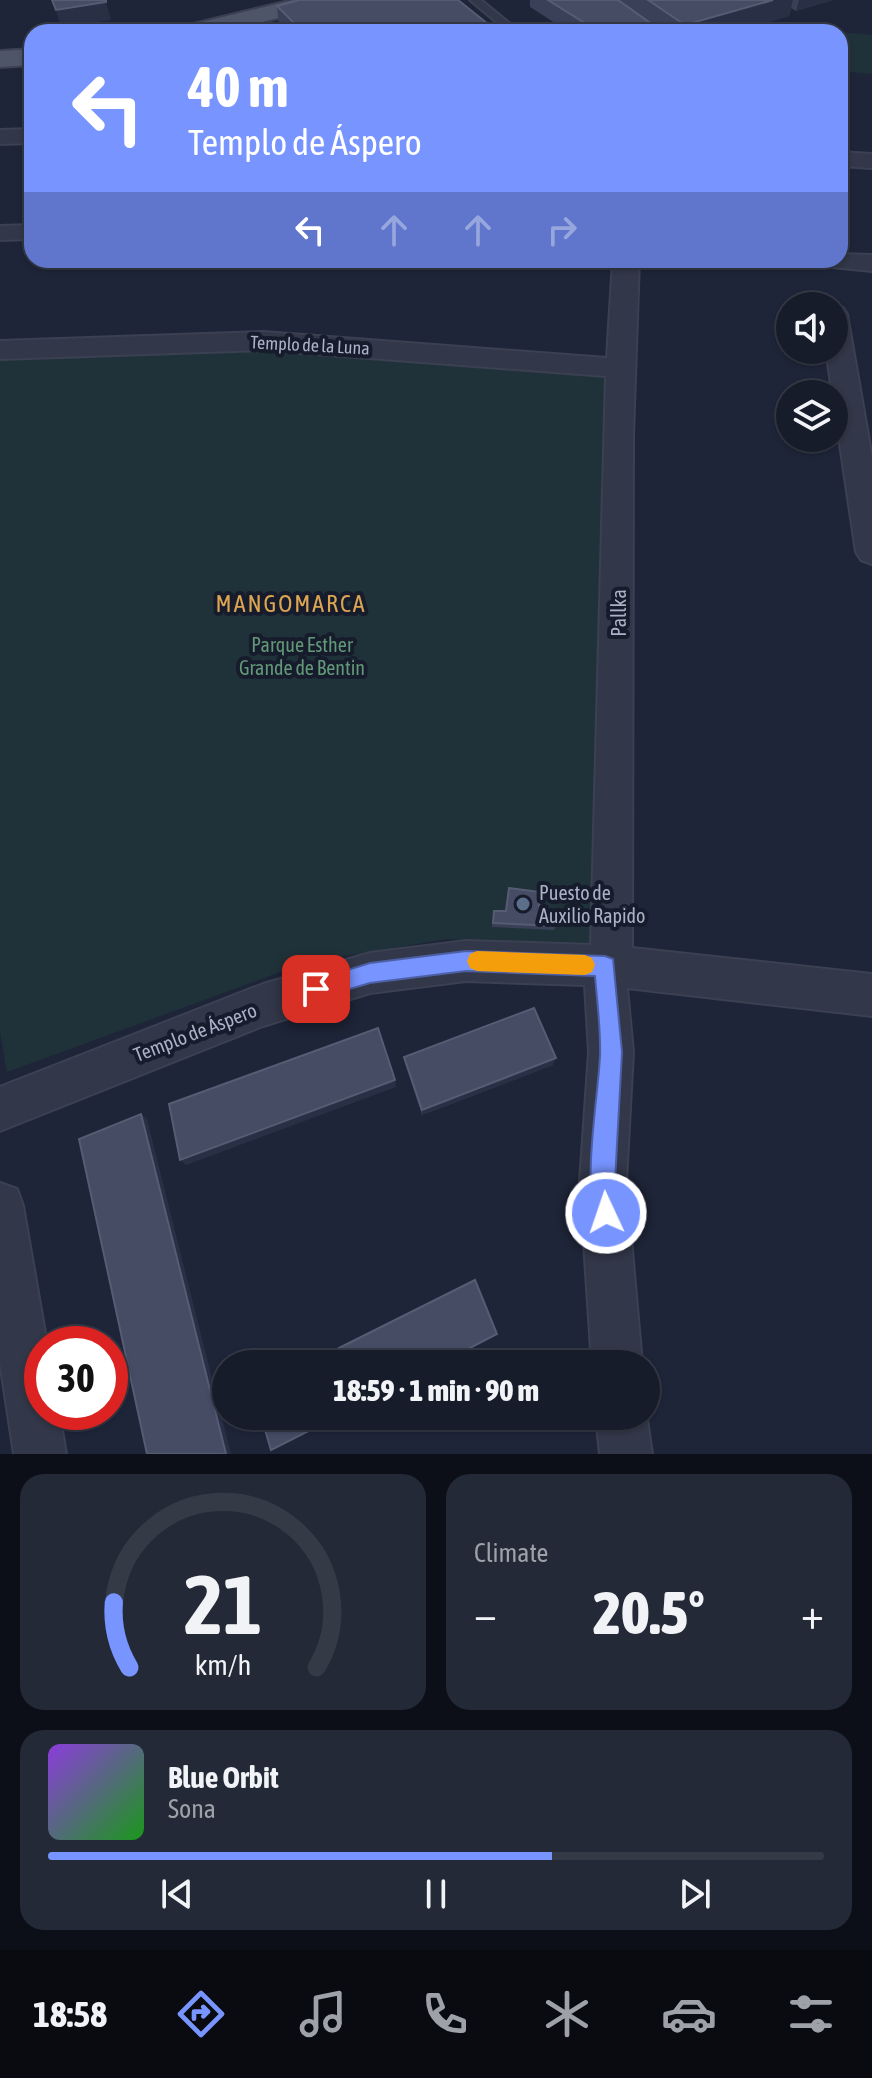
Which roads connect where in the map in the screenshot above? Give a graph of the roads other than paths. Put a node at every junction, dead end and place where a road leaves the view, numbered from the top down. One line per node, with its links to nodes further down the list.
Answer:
1 (323, 0): 4 (main road)
2 (475, 0): 3 (lane)
3 (504, 23)
4 (223, 24)
5 (24, 58): 6 (main road)
6 (0, 59)
7 (24, 136): 8 (street)
8 (0, 137)
9 (848, 160): 10 (street)
10 (872, 161)
11 (24, 232): 12 (street)
12 (0, 233)
13 (848, 262): 14 (street)
14 (872, 263)
15 (625, 268): 20 (street, Pallka)
16 (824, 268): 17 (street)
17 (830, 292)
18 (0, 350): 20 (street, Templo de la Luna)
19 (842, 364): 21 (street)
20 (619, 368): 22 (street, Pallka)
21 (872, 552)
22 (608, 966): 23 (street, Templo de Áspero); 24 (street, Templo de Áspero); 26 (street, Pallka)
23 (872, 995)
24 (0, 1109)
25 (0, 1206): 28 (street)
26 (616, 1350)
27 (623, 1430): 29 (street)
28 (40, 1454)
29 (626, 1454)

